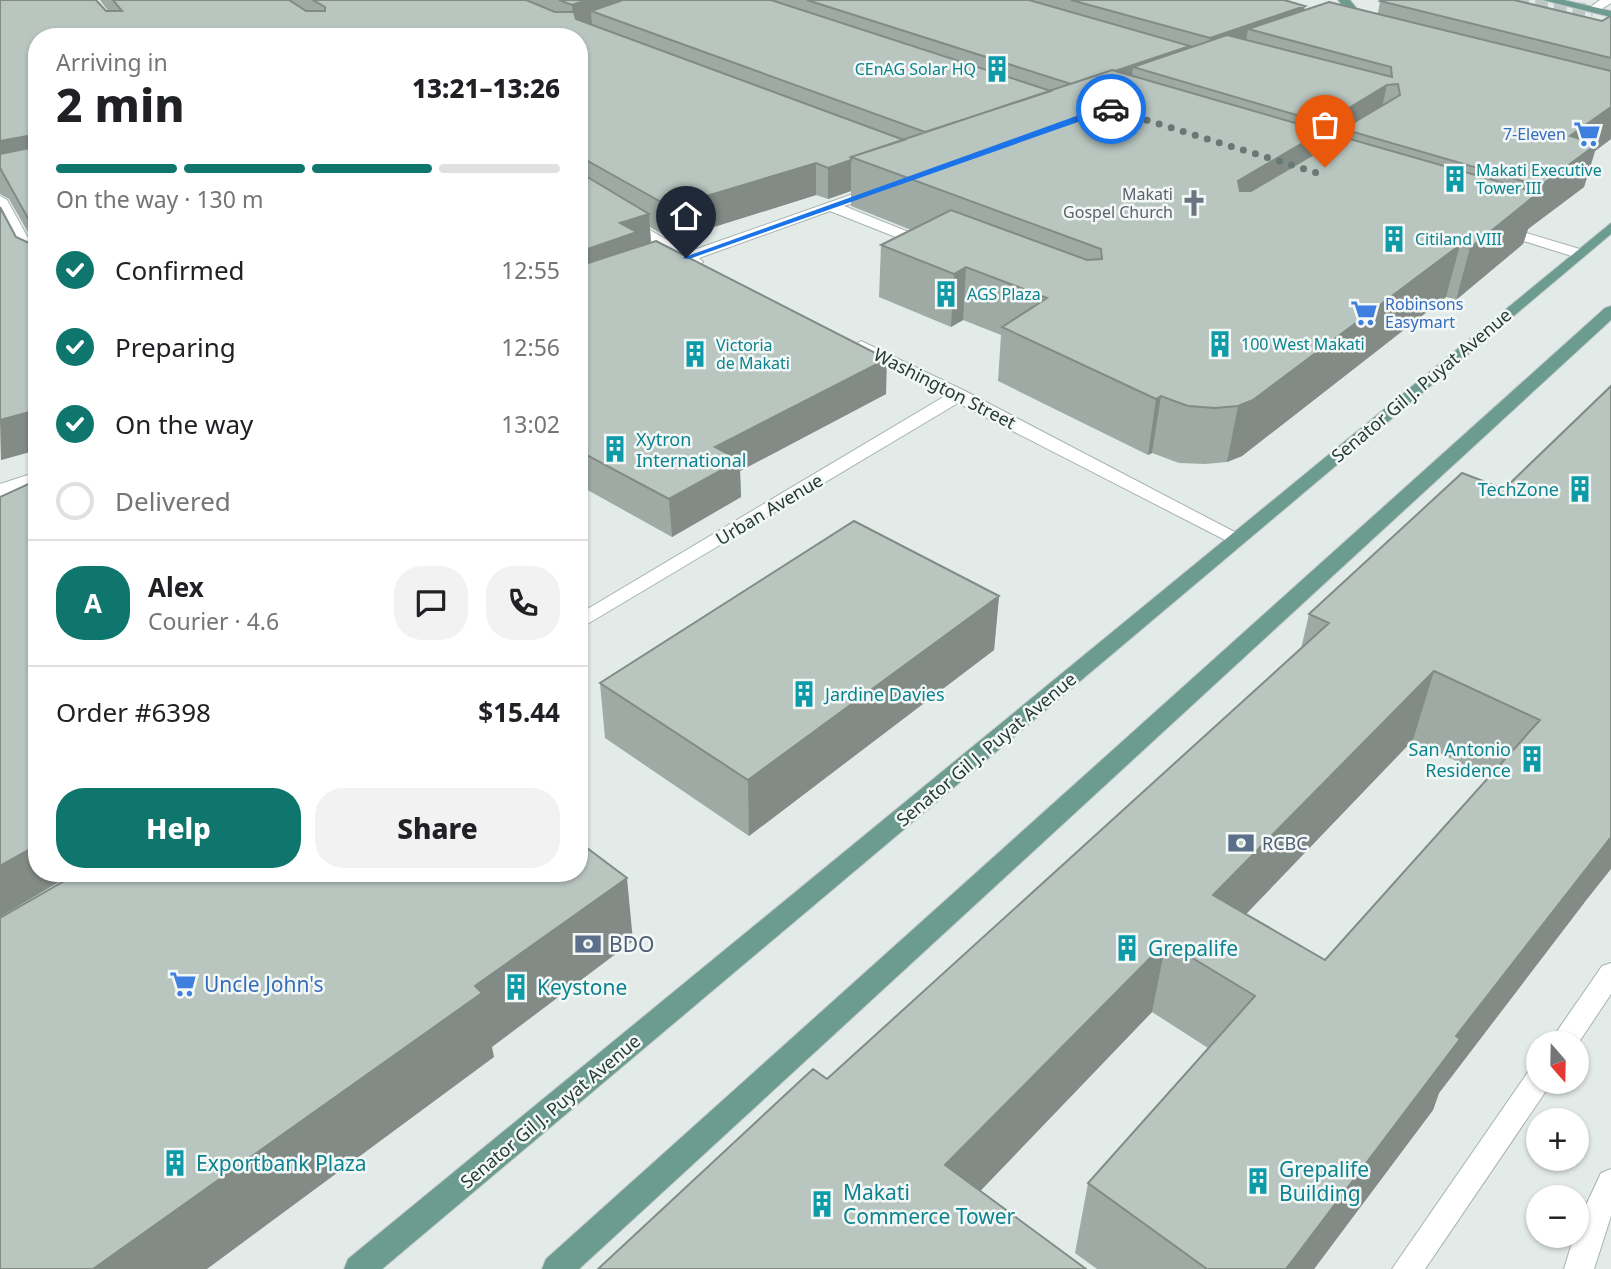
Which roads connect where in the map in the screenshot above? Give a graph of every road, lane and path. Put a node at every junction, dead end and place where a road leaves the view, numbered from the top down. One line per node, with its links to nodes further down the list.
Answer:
1 (1344, 0): 7 (main road)
2 (1549, 0): 4 (main road)
3 (1608, 0): 4 (street)
4 (1593, 10): 5 (main road)
5 (1611, 14)
6 (1364, 18): 7 (street)
7 (1345, 25): 8 (street)
8 (1333, 29)
9 (891, 184): 12 (street)
10 (588, 198): 18 (street)
11 (0, 200): 16 (street)
12 (830, 206): 15 (street); 18 (street)
13 (1487, 225): 17 (street)
14 (1611, 227): 17 (main road, Senator Gil J. Puyat Avenue)
15 (935, 247)
16 (28, 252)
17 (1578, 253): 26 (main road, Senator Gil J. Puyat Avenue)
18 (686, 258): 19 (street); 20 (street)
19 (707, 268)
20 (647, 271)
21 (1611, 312): 33 (main road)
22 (848, 339): 23 (street, Washington Street)
23 (959, 395): 26 (street, Washington Street); 27 (street, Urban Avenue)
24 (28, 481): 25 (street)
25 (0, 490)
26 (1238, 539): 32 (main road, Senator Gil J. Puyat Avenue)
27 (588, 618)
28 (1611, 973): 29 (street)
29 (1571, 1031)
30 (1528, 1094): 34 (street)
31 (1611, 1182): 35 (street)
32 (359, 1269)
33 (557, 1269)
34 (1407, 1269)
35 (1579, 1269)

